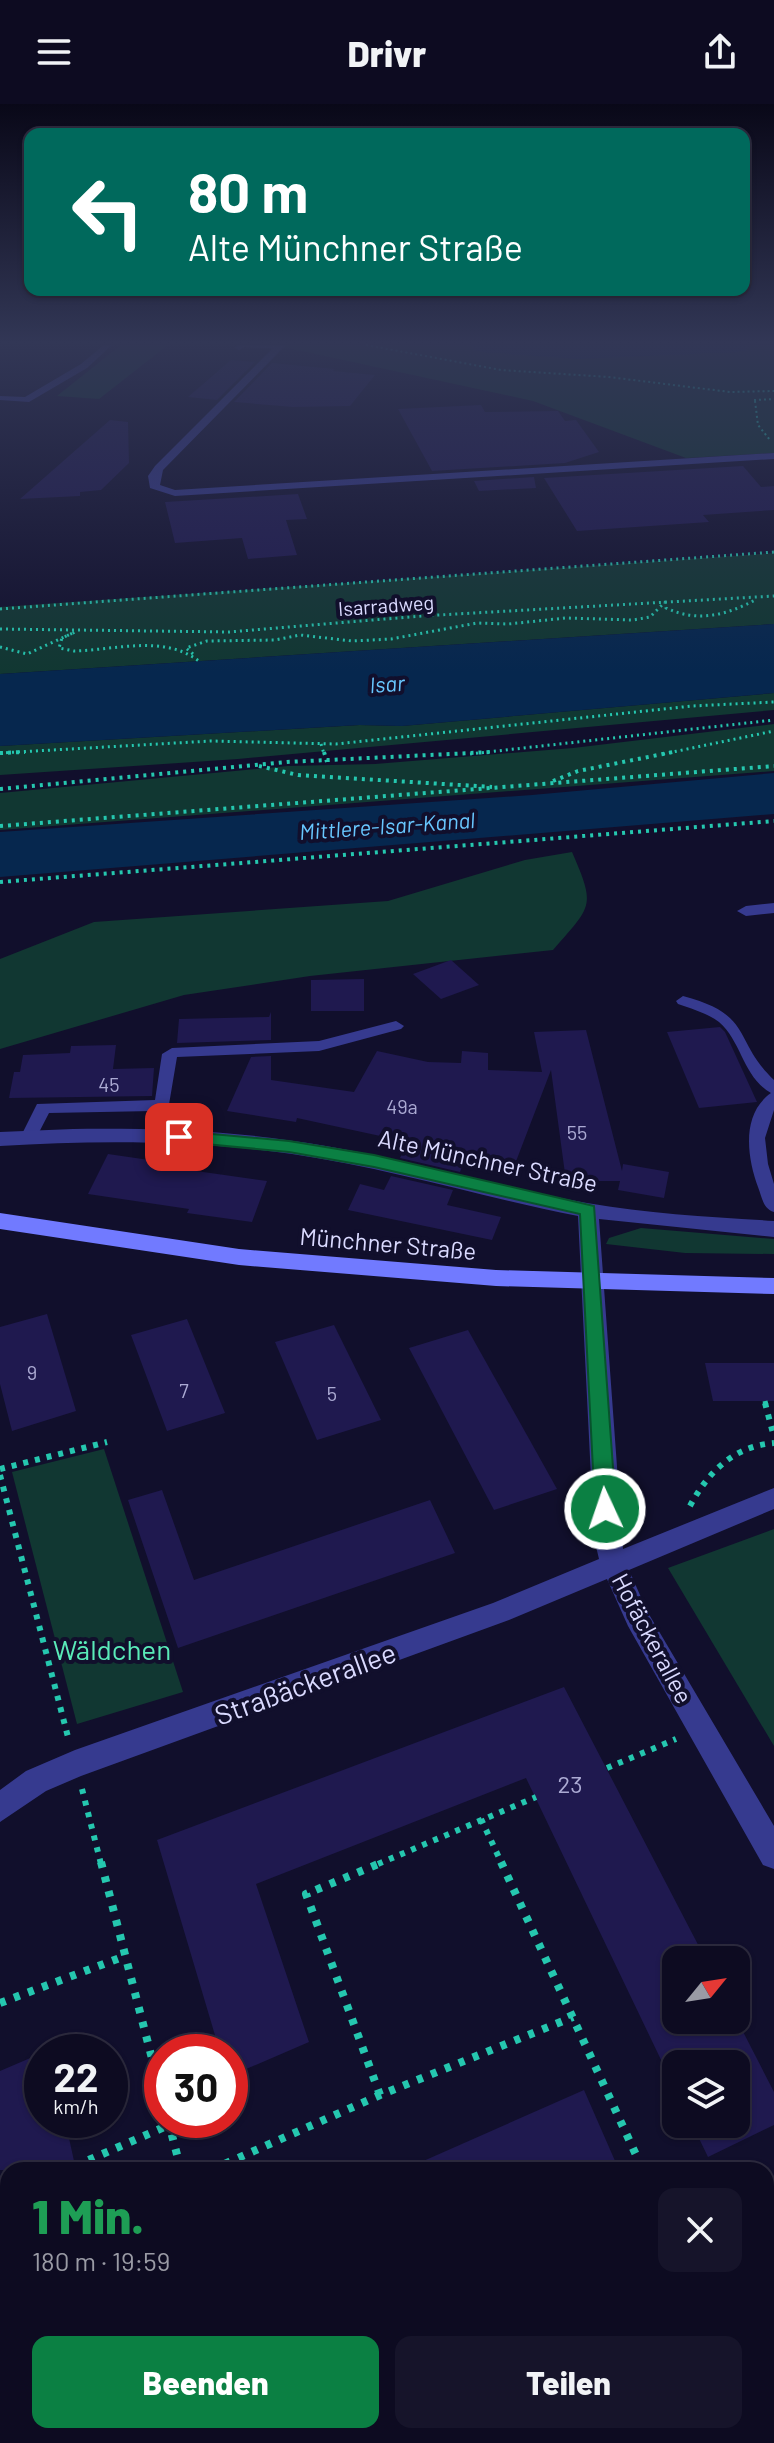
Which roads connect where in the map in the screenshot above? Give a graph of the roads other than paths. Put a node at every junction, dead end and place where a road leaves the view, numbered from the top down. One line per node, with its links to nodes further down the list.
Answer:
1 (173, 454): 2 (street)
2 (768, 457)
3 (774, 908): 4 (street)
4 (746, 911)
5 (683, 1001): 7 (lane)
6 (396, 1026): 9 (lane)
7 (774, 1089)
8 (774, 1098): 13 (lane)
9 (162, 1105): 10 (lane); 11 (lane)
10 (157, 1136): 11 (street, Alte Münchner Straße); 14 (street, Alte Münchner Straße)
11 (28, 1138): 12 (street, Alte Münchner Straße)
12 (0, 1139)
13 (774, 1206)
14 (588, 1210): 16 (street, Alte Münchner Straße); 17 (street, Hofäckerallee)
15 (0, 1221): 17 (main road, Münchner Straße)
16 (774, 1229)
17 (592, 1281): 18 (main road, Münchner Straße); 20 (street, Hofäckerallee)
18 (774, 1286)
19 (774, 1498): 20 (street, Straßäckerallee)
20 (613, 1563): 21 (street, Straßäckerallee); 22 (street, Hofäckerallee)
21 (0, 1808)
22 (774, 1854)

